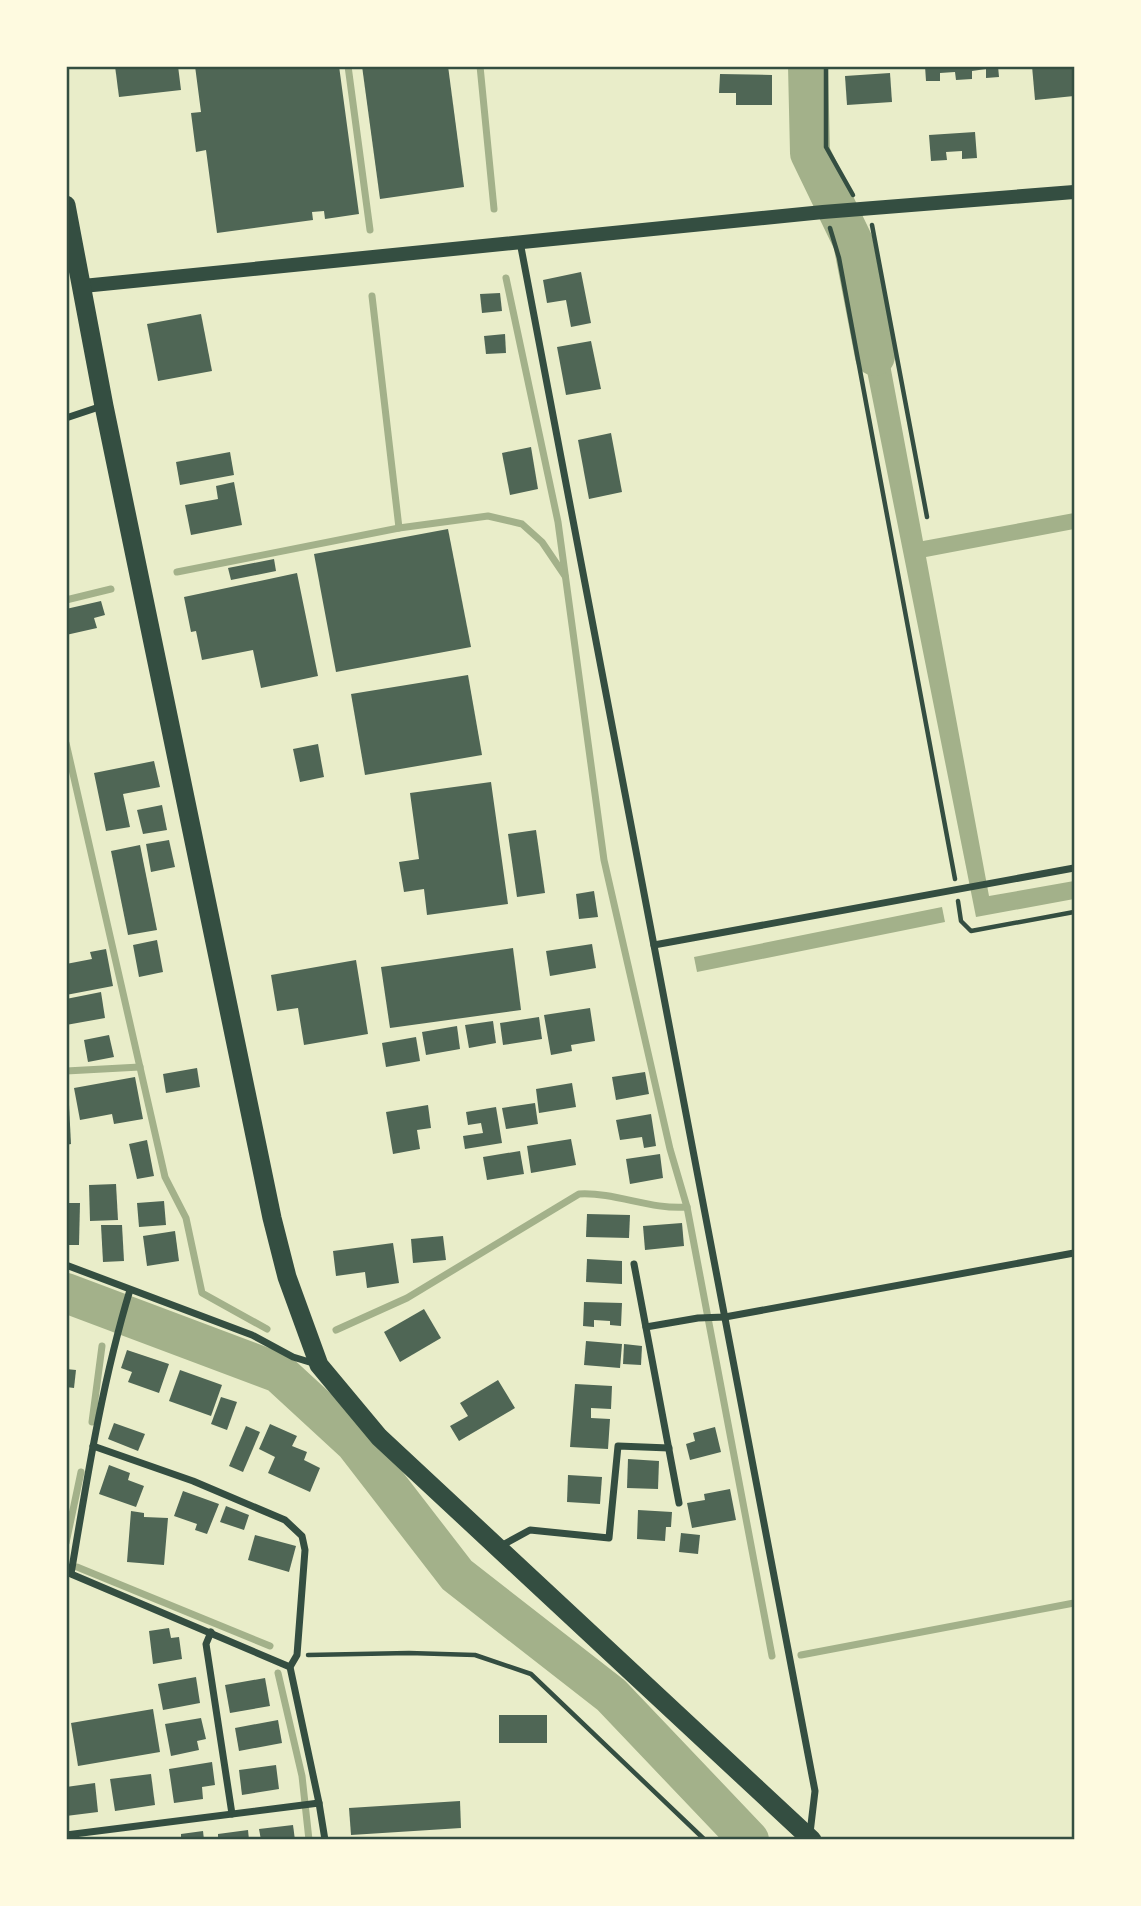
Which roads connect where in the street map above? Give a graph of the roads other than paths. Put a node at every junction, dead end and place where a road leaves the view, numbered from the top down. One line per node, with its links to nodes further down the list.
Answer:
1 (1074, 192): 3 (main road)
2 (66, 205): 4 (highway)
3 (519, 242): 4 (main road); 8 (street)
4 (83, 286): 5 (highway)
5 (104, 406): 6 (street); 15 (highway)
6 (66, 418)
7 (1074, 868): 8 (street)
8 (654, 945): 13 (street)
9 (1074, 1253): 13 (street)
10 (634, 1264): 14 (street)
11 (66, 1265): 12 (street)
12 (130, 1290): 15 (street); 16 (street)
13 (725, 1317): 14 (street); 25 (street)
14 (646, 1327): 17 (street)
15 (319, 1365): 19 (highway)
16 (93, 1446): 20 (street); 21 (street)
17 (668, 1448): 18 (street); 19 (street)
18 (679, 1503)
19 (499, 1548): 25 (highway)
20 (211, 1632): 21 (street); 23 (street)
21 (290, 1667): 22 (street)
22 (315, 1803): 23 (street); 26 (street)
23 (232, 1814): 24 (street)
24 (66, 1835)
25 (811, 1838)
26 (325, 1839)

